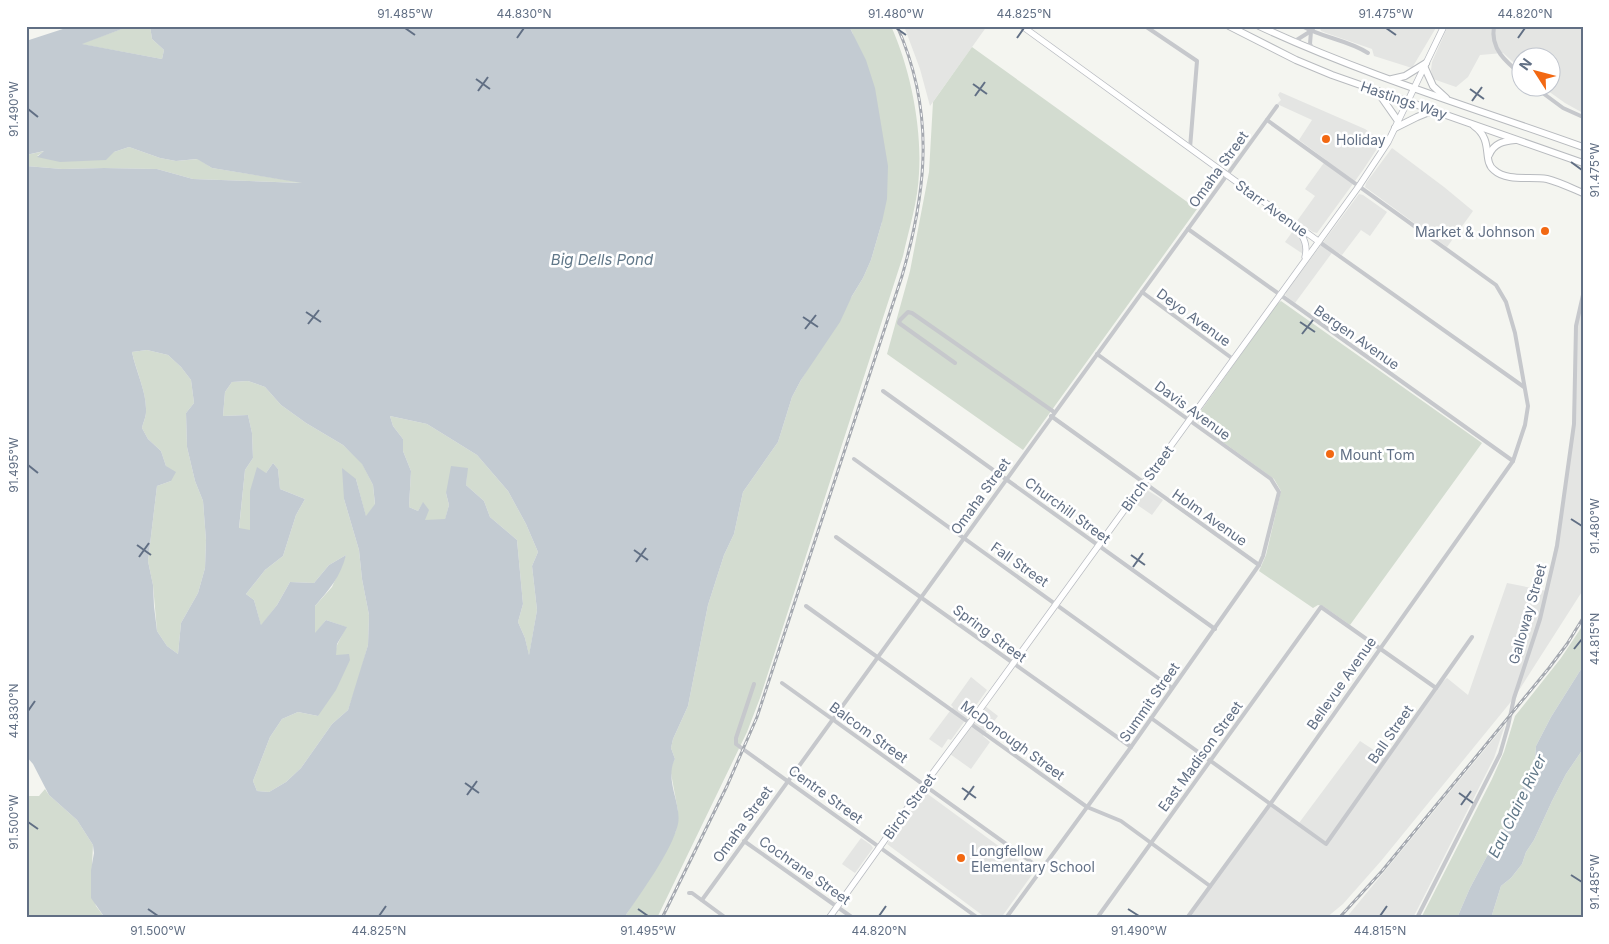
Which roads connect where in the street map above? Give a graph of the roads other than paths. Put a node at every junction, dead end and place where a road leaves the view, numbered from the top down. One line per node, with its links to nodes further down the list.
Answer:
1 (1022, 26): 30 (main road, Starr Avenue)
2 (1145, 26): 30 (street)
3 (1229, 26): 17 (main road, Hastings Way)
4 (1259, 26): 10 (main road, Hastings Way)
5 (1302, 26): 9 (street)
6 (1315, 26): 9 (street)
7 (1444, 26): 13 (main road, Birch Street)
8 (1494, 26): 14 (street)
9 (1311, 31): 10 (street); 11 (street); 12 (street)
10 (1294, 42): 11 (main road, Hastings Way)
11 (1315, 52): 15 (main road, Hastings Way)
12 (1368, 53)
13 (1425, 65): 15 (main road); 16 (main road, Birch Street); 19 (main road)
14 (1512, 66)
15 (1392, 79): 16 (main road, Hastings Way)
16 (1414, 88): 19 (main road, Hastings Way); 20 (main road, Birch Street)
17 (1376, 90): 20 (main road, Hastings Way); 25 (main road)
18 (1550, 98): 23 (street)
19 (1448, 100): 29 (main road, Hastings Way)
20 (1408, 101): 22 (main road, Hastings Way); 25 (main road, Birch Street)
21 (1277, 106): 24 (street, Omaha Street)
22 (1434, 110): 26 (main road, Hastings Way); 27 (main road)
23 (1583, 117)
24 (1266, 120): 33 (street, Omaha Street); 34 (street, Bellevue Avenue)
25 (1398, 121): 27 (main road, Birch Street)
26 (1469, 123): 28 (main road, Hastings Way); 31 (main road)
27 (1395, 128): 34 (main road, Birch Street)
28 (1518, 140): 31 (main road); 32 (main road, Hastings Way)
29 (1583, 147)
30 (1190, 148): 33 (main road, Starr Avenue)
31 (1489, 156): 35 (main road)
32 (1583, 163)
33 (1227, 175): 36 (main road, Starr Avenue); 37 (street, Omaha Street)
34 (1359, 186): 38 (main road, Birch Street); 46 (street, Bellevue Avenue)
35 (1583, 194)
36 (1295, 225): 38 (main road, Starr Avenue); 39 (main road)
37 (1188, 229): 40 (street, Omaha Street); 42 (street, Bergen Avenue)
38 (1318, 242): 39 (main road, Birch Street); 46 (street, Starr Avenue)
39 (1303, 262): 42 (main road, Birch Street)
40 (1142, 292): 43 (street, Omaha Street); 44 (street, Deyo Avenue)
41 (1583, 295): 95 (street, Galloway Street)
42 (1279, 296): 44 (main road, Birch Street); 51 (street, Bergen Avenue)
43 (1097, 354): 48 (street, Omaha Street); 49 (street, Davis Avenue)
44 (1233, 359): 49 (main road, Birch Street)
45 (956, 363): 48 (street, Holm Avenue)
46 (1524, 387): 51 (street, Bellevue Avenue)
47 (883, 391): 52 (street, Churchill Street)
48 (1053, 414): 52 (street, Omaha Street); 53 (street, Holm Avenue)
49 (1189, 420): 53 (main road, Birch Street); 54 (street, Davis Avenue)
50 (854, 460): 56 (street, Fall Street)
51 (1514, 461): 64 (street, Bellevue Avenue)
52 (1006, 479): 56 (street, Omaha Street); 57 (street, Churchill Street)
53 (1143, 483): 57 (main road, Birch Street); 58 (street, Holm Avenue)
54 (1276, 484): 58 (street, Summit Street)
55 (836, 537): 59 (street, Spring Street)
56 (963, 538): 59 (street, Omaha Street); 60 (street, Fall Street)
57 (1098, 546): 60 (main road, Birch Street); 62 (street, Churchill Street)
58 (1259, 565): 62 (street, Summit Street)
59 (920, 597): 65 (street, Omaha Street); 66 (street, Spring Street)
60 (1056, 604): 66 (main road, Birch Street); 69 (street, Fall Street)
61 (806, 606): 65 (street, McDonough Street)
62 (1215, 629): 69 (street, Summit Street)
63 (1472, 637): 70 (street, Ball Street)
64 (1380, 648): 70 (street); 75 (street, East Madison Street); 78 (street, Bellevue Avenue)
65 (877, 657): 72 (street, Omaha Street); 73 (street, McDonough Street)
66 (1013, 664): 73 (main road, Birch Street); 74 (street, Spring Street)
67 (782, 683): 72 (street, Balcom Street)
68 (754, 684): 76 (street, Centre Street)
69 (1172, 688): 71 (street, Summit Street)
70 (1436, 688): 78 (street, Ball Street)
71 (1151, 718): 74 (street, Summit Street); 75 (street)
72 (832, 719): 76 (street, Omaha Street); 77 (street, Balcom Street)
73 (970, 723): 77 (main road, Birch Street); 79 (street, McDonough Street)
74 (1130, 747): 79 (street, Summit Street)
75 (1211, 760): 78 (street); 81 (street, East Madison Street)
76 (788, 780): 80 (street, Omaha Street); 82 (street, Centre Street)
77 (924, 785): 82 (main road, Birch Street); 83 (street, Balcom Street)
78 (1271, 803): 84 (street, Bellevue Avenue)
79 (1086, 807): 81 (street, McDonough Street); 83 (street, Summit Street)
80 (744, 841): 86 (street, Omaha Street); 87 (street, Cochrane Street)
81 (1152, 843): 84 (street, McDonough Street); 93 (street, East Madison Street)
82 (880, 846): 87 (main road, Birch Street); 91 (street, Centre Street)
83 (1041, 869): 92 (street, Summit Street)
84 (1210, 886): 94 (street, Bellevue Avenue)
85 (689, 893): 86 (street)
86 (702, 900): 88 (street)
87 (837, 907): 89 (main road, Birch Street); 90 (street, Cochrane Street)
88 (726, 918)
89 (829, 918)
90 (853, 918)
91 (978, 918)
92 (1006, 918)
93 (1097, 918)
94 (1187, 918)
95 (1417, 918)

